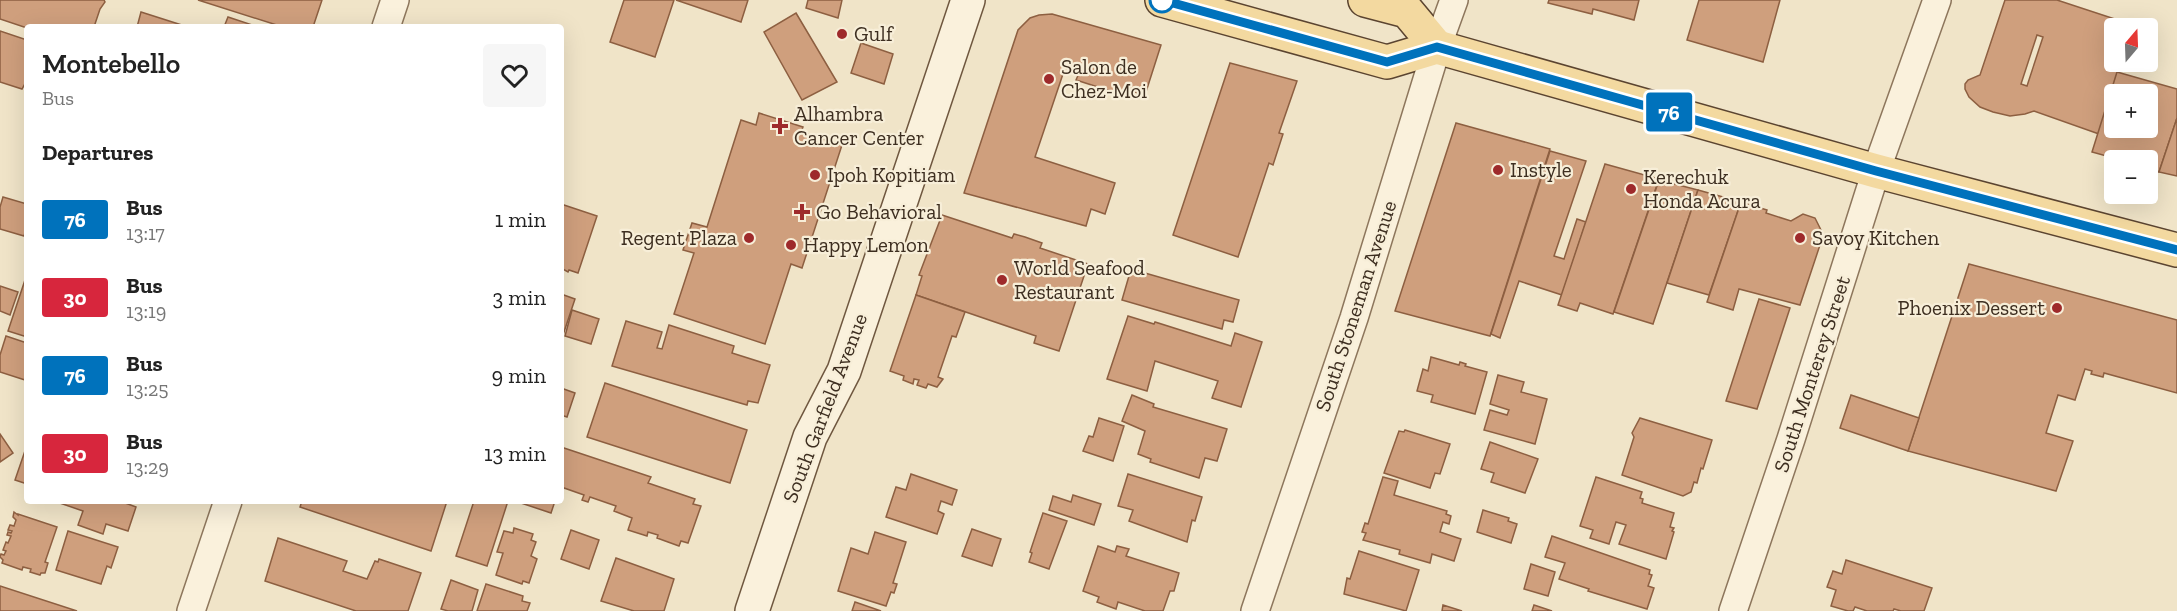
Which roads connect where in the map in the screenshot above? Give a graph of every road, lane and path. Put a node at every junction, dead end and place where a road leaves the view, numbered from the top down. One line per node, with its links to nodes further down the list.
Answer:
1 (395, 0): 7 (street)
2 (968, 0): 13 (main road, South Garfield Avenue)
3 (1162, 0): 8 (main road)
4 (1365, 0): 8 (main road)
5 (1454, 0): 8 (street, South Stoneman Avenue)
6 (1937, 0): 9 (street, South Monterey Street)
7 (387, 24)
8 (1437, 47): 9 (main road); 14 (street, South Stoneman Avenue)
9 (1876, 171): 10 (main road); 15 (street, South Monterey Street)
10 (2177, 250)
11 (227, 504): 12 (street)
12 (190, 611)
13 (752, 611)
14 (1255, 611)
15 (1734, 611)

